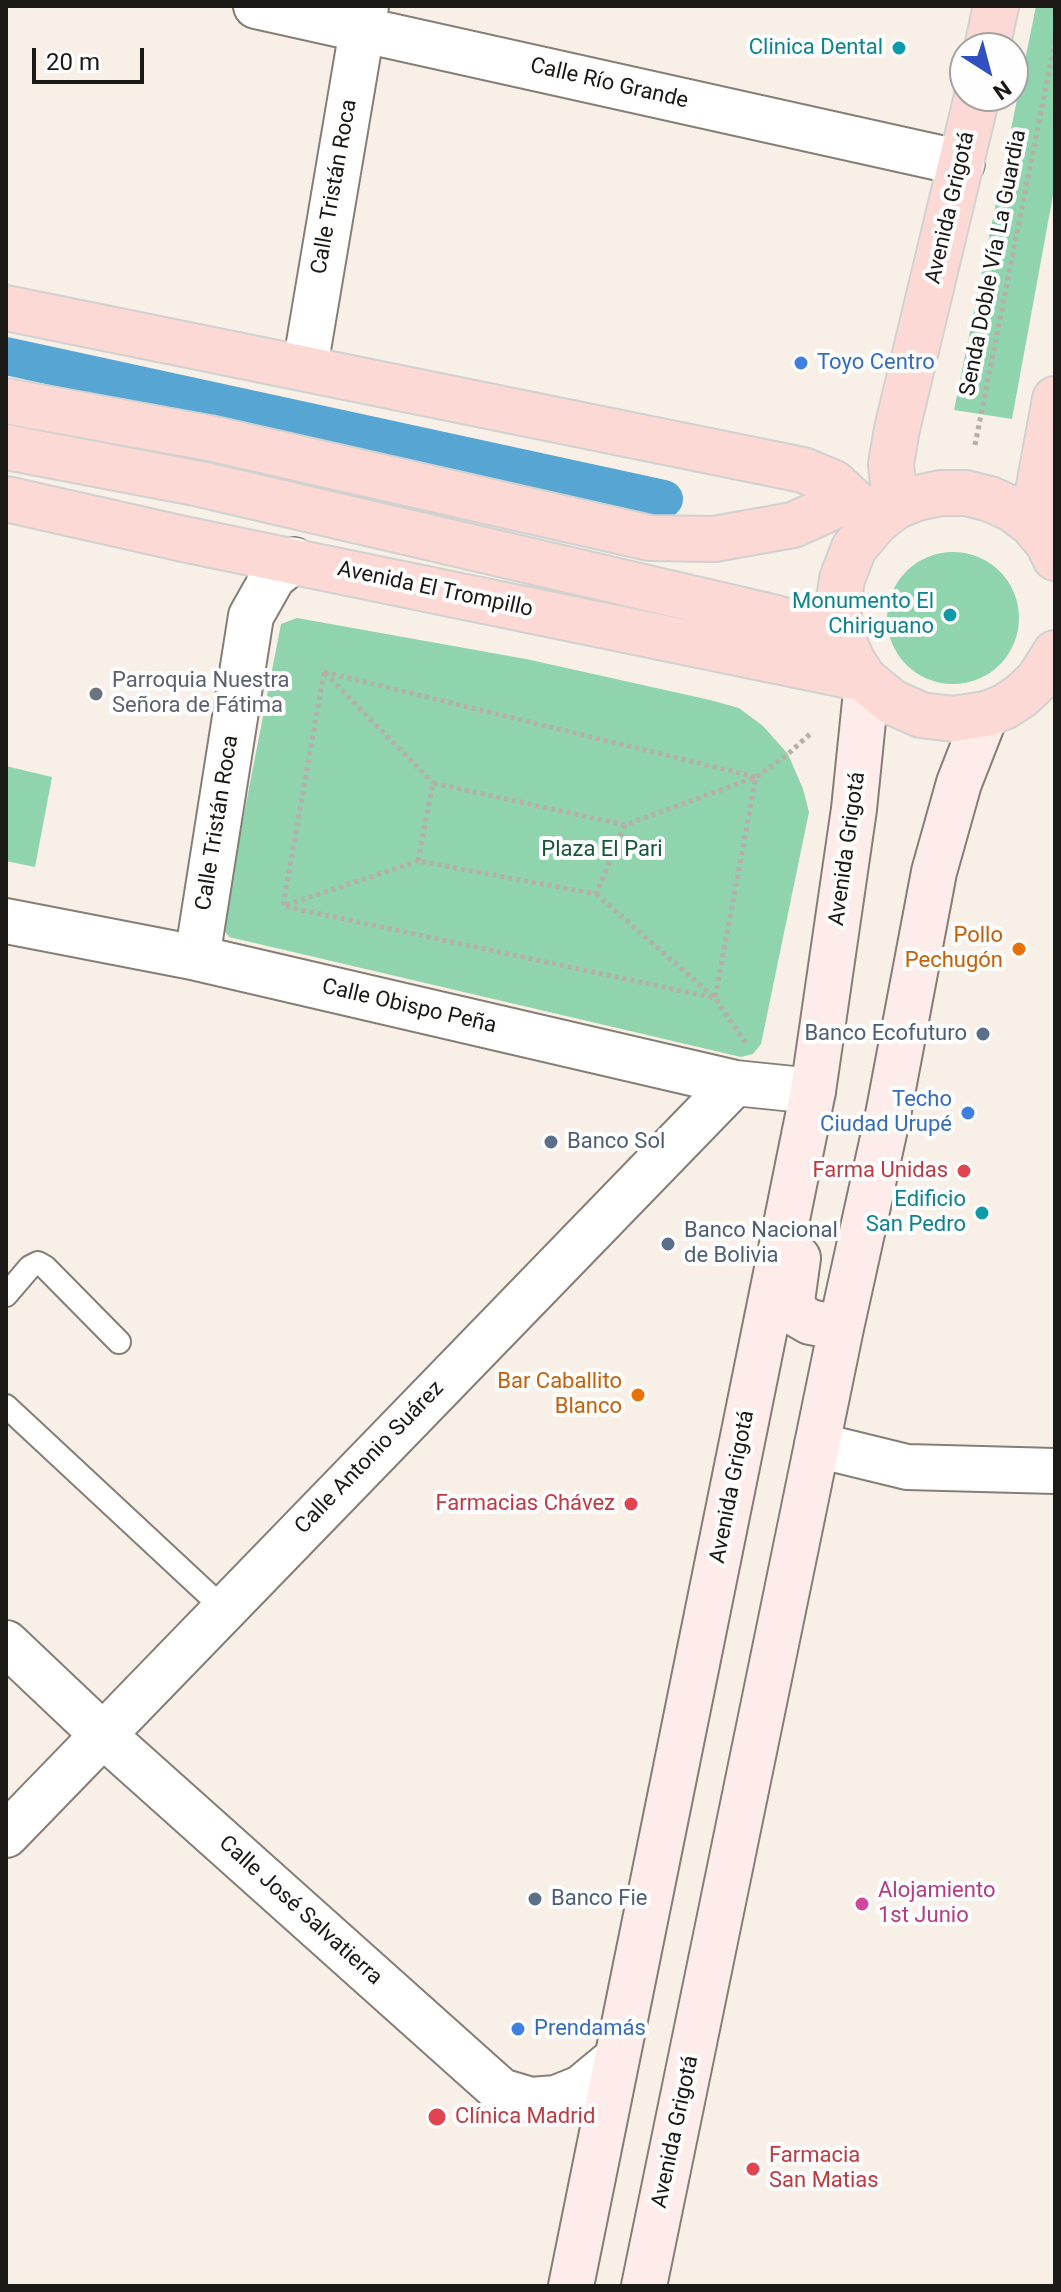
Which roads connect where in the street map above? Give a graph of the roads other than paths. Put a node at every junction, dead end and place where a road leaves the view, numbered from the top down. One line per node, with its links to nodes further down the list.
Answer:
1 (256, 6): 3 (street, Calle Río Grande)
2 (996, 6): 4 (main road)
3 (364, 18): 6 (street, Calle Río Grande); 8 (street, Calle Tristán Roca)
4 (990, 32)
5 (973, 112): 6 (main road, Avenida Grigotá)
6 (962, 163): 13 (main road, Avenida Grigotá)
7 (6, 308): 8 (main road)
8 (305, 367): 13 (main road)
9 (1055, 399): 14 (main road)
10 (6, 401): 13 (main road)
11 (6, 447): 16 (main road)
12 (6, 499): 15 (main road, Avenida El Trompillo)
13 (874, 510): 14 (main road); 16 (main road)
14 (1047, 542)
15 (294, 560): 18 (main road, Avenida El Trompillo); 21 (street, Calle Tristán Roca)
16 (843, 639): 18 (main road)
17 (1055, 653): 19 (main road)
18 (866, 681): 19 (main road); 22 (main road, Avenida Grigotá)
19 (1033, 709): 25 (main road, Avenida Grigotá)
20 (6, 921): 21 (street, Calle Obispo Peña)
21 (197, 958): 23 (street, Calle Obispo Peña)
22 (816, 1072): 23 (street, Calle Obispo Peña); 25 (main road); 34 (main road, Avenida Grigotá)
23 (741, 1083): 30 (street, Calle Antonio Suárez)
24 (6, 1295): 26 (lane)
25 (841, 1328): 28 (main road, Avenida Grigotá)
26 (119, 1342)
27 (6, 1406): 30 (lane)
28 (817, 1445): 29 (street); 36 (main road, Avenida Grigotá)
29 (1055, 1471)
30 (224, 1609): 32 (street, Calle Antonio Suárez)
31 (6, 1643): 32 (street, Calle José Salvatierra)
32 (102, 1734): 33 (street, Calle Antonio Suárez); 34 (street, Calle José Salvatierra)
33 (6, 1835)
34 (616, 2059): 35 (main road, Avenida Grigotá)
35 (571, 2286)
36 (644, 2286)

